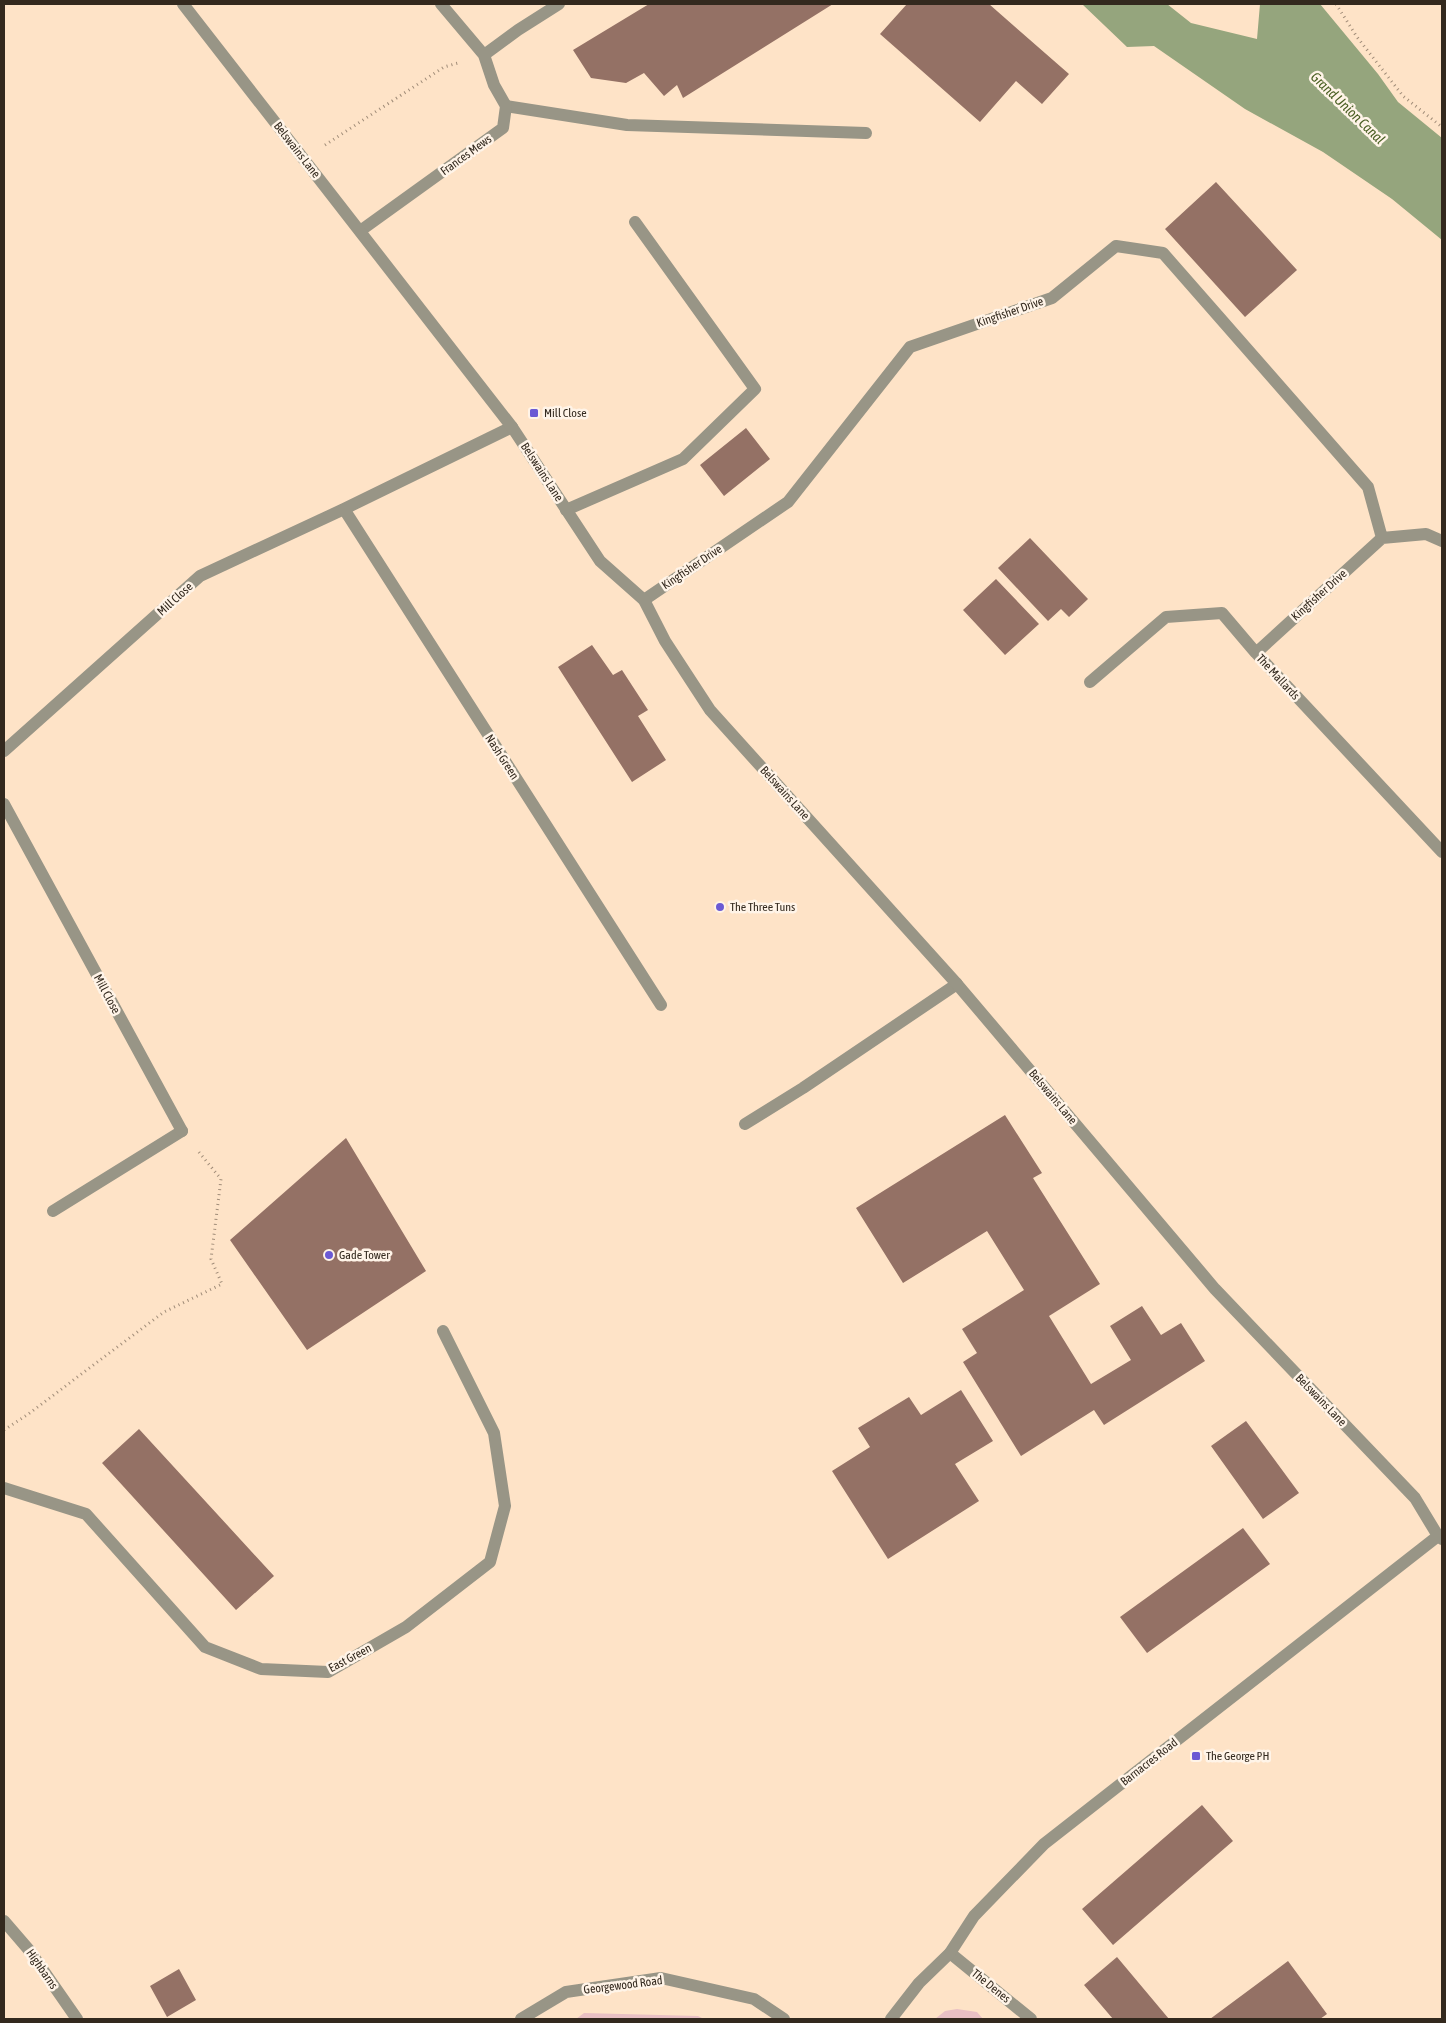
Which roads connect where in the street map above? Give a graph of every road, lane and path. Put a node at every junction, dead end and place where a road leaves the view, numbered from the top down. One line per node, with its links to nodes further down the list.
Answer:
1 (183, 4): 9 (street, Belswains Lane)
2 (441, 4): 5 (street)
3 (559, 4): 5 (street)
4 (1336, 4): 7 (path)
5 (484, 55): 6 (street); 9 (path)
6 (506, 106): 8 (street); 11 (street, Frances Mews)
7 (1442, 127)
8 (866, 133)
9 (304, 159): 11 (street, Belswains Lane)
10 (635, 222): 14 (street)
11 (360, 231): 12 (street, Belswains Lane)
12 (512, 426): 13 (street, Mill Close); 14 (street, Belswains Lane)
13 (344, 509): 20 (street, Mill Close); 24 (street, Nash Green)
14 (566, 510): 17 (street, Belswains Lane)
15 (1382, 538): 16 (street); 17 (street, Kingfisher Drive); 18 (street, Kingfisher Drive)
16 (1442, 541)
17 (644, 600): 23 (street, Belswains Lane)
18 (1256, 653): 19 (street, The Mallards); 22 (street, The Mallards)
19 (1090, 682)
20 (4, 751)
21 (4, 804): 26 (street, Mill Close)
22 (1442, 852)
23 (957, 984): 25 (street); 31 (street, Belswains Lane)
24 (661, 1005)
25 (745, 1124)
26 (182, 1131): 27 (street); 29 (path)
27 (54, 1211)
28 (443, 1331): 30 (street, East Green)
29 (4, 1430)
30 (4, 1488)
31 (1440, 1538): 33 (street, Barnacres Road)
32 (4, 1921): 34 (street, Highbarns)
33 (950, 1953): 37 (street, Barnacres Road); 38 (street, The Denes)
34 (77, 2019)
35 (521, 2019): 36 (street, Georgewood Road)
36 (784, 2019)
37 (891, 2019)
38 (1031, 2019)

